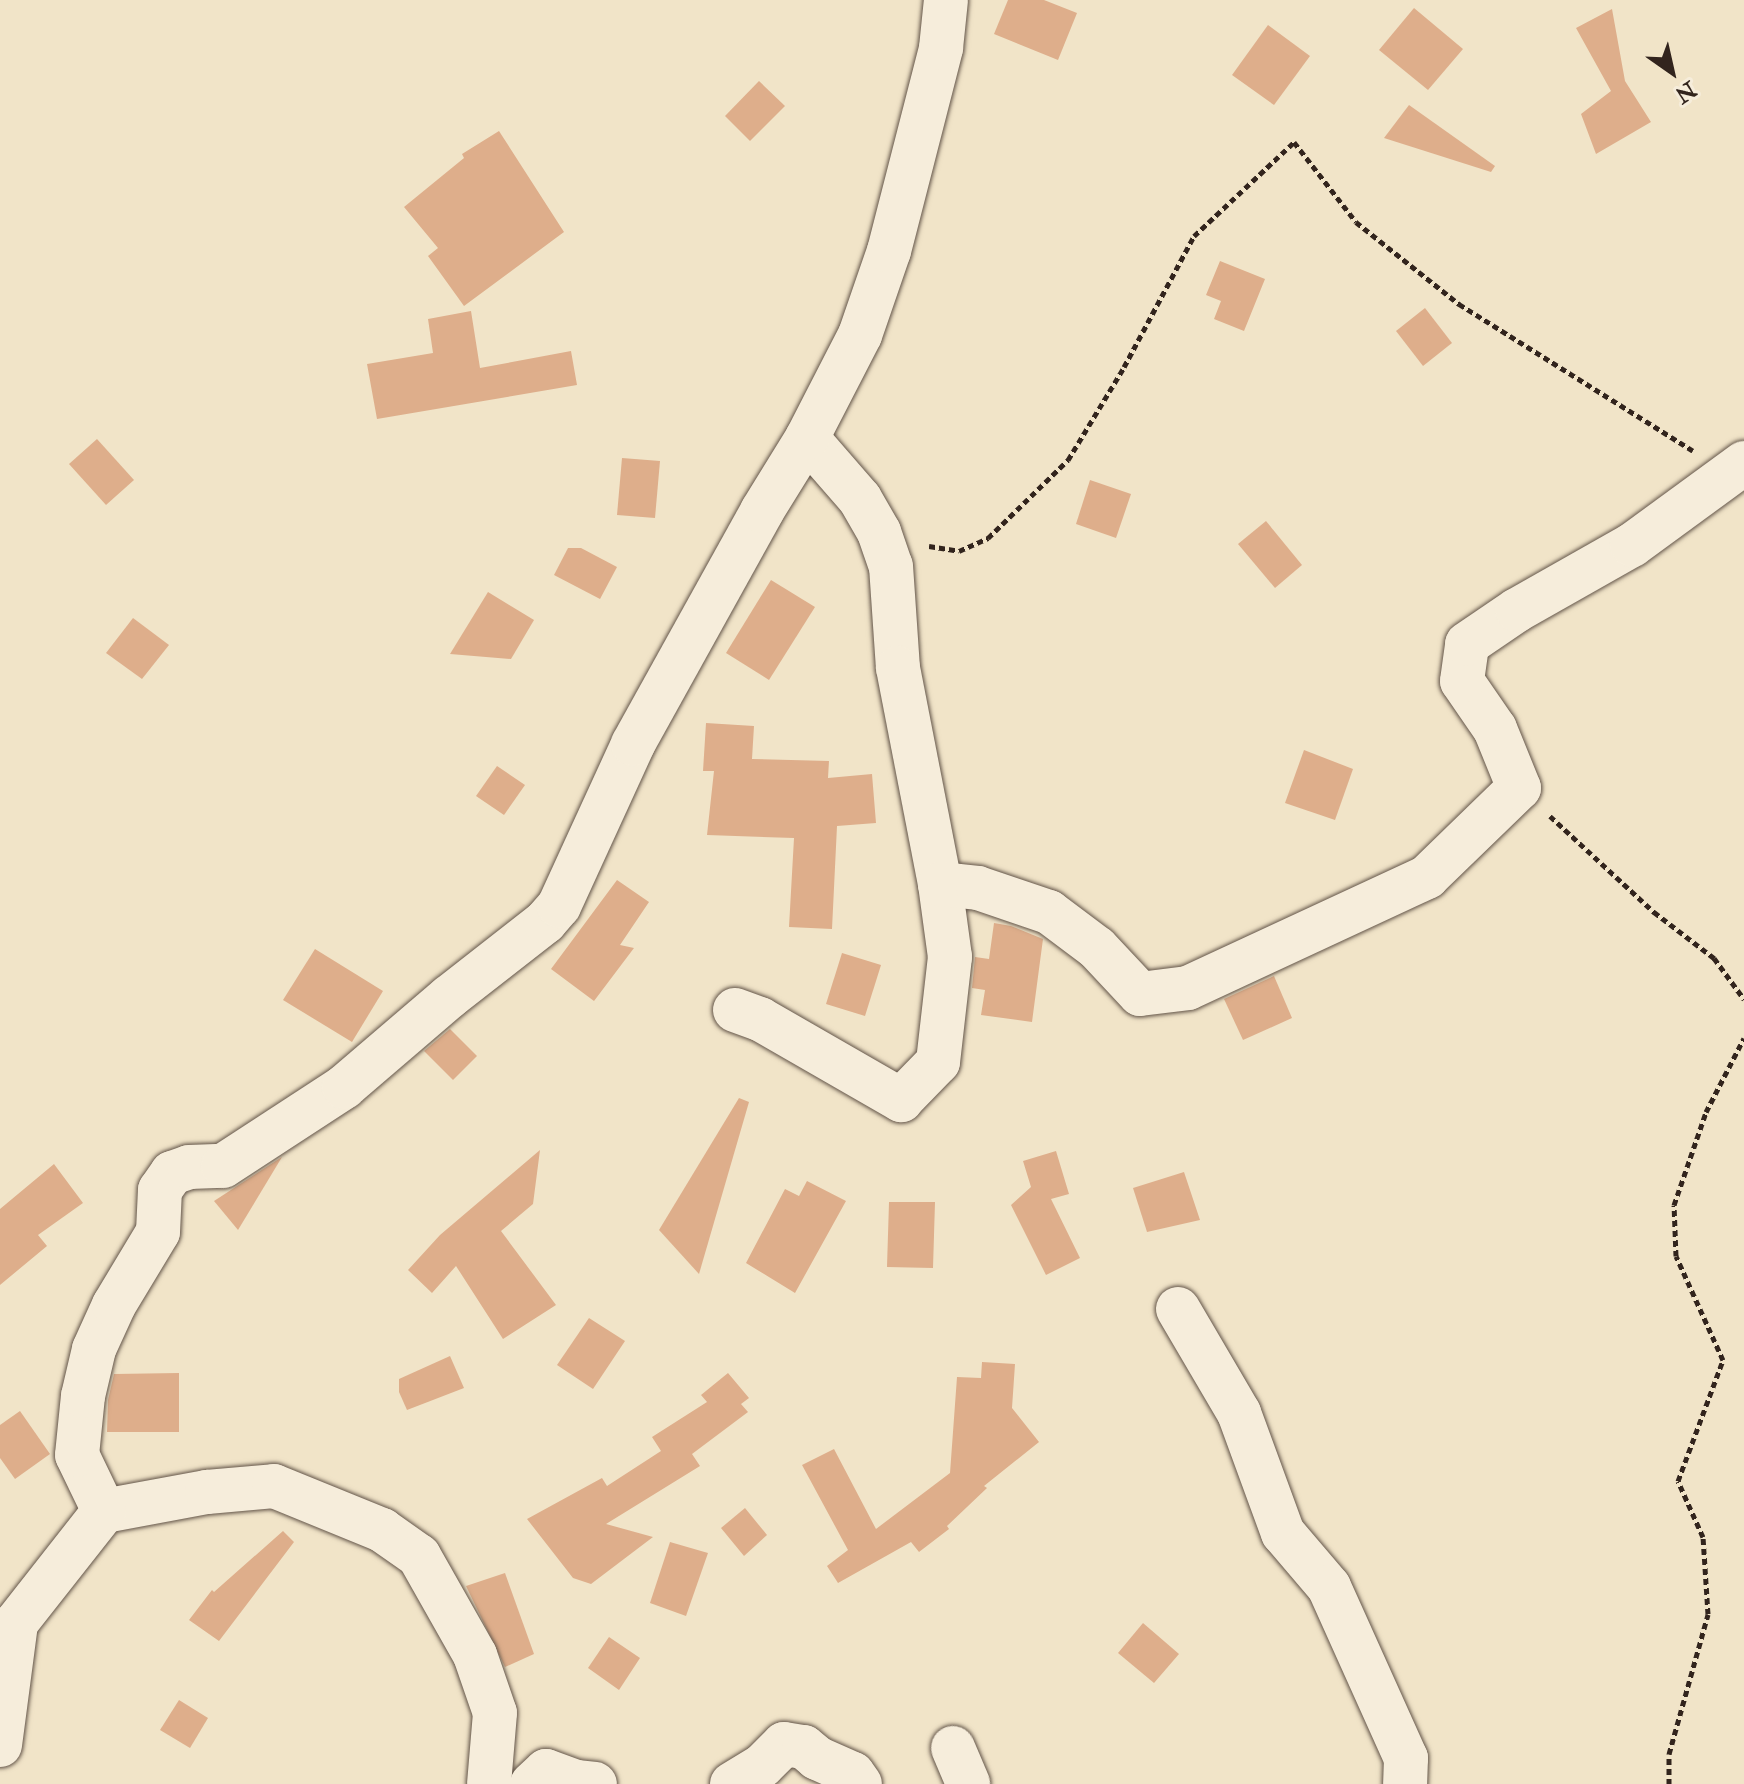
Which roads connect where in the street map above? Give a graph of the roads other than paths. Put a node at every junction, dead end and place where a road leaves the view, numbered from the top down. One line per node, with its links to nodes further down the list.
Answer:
1 (946, 0): 2 (street)
2 (807, 438): 4 (street); 7 (street)
3 (1736, 468): 4 (street)
4 (940, 884): 5 (street)
5 (735, 1010)
6 (1178, 1309): 14 (street)
7 (104, 1511): 8 (street); 9 (street)
8 (0, 1745)
9 (489, 1784)
10 (532, 1784): 11 (street)
11 (595, 1784)
12 (732, 1784): 13 (street)
13 (860, 1784)
14 (1405, 1784)

